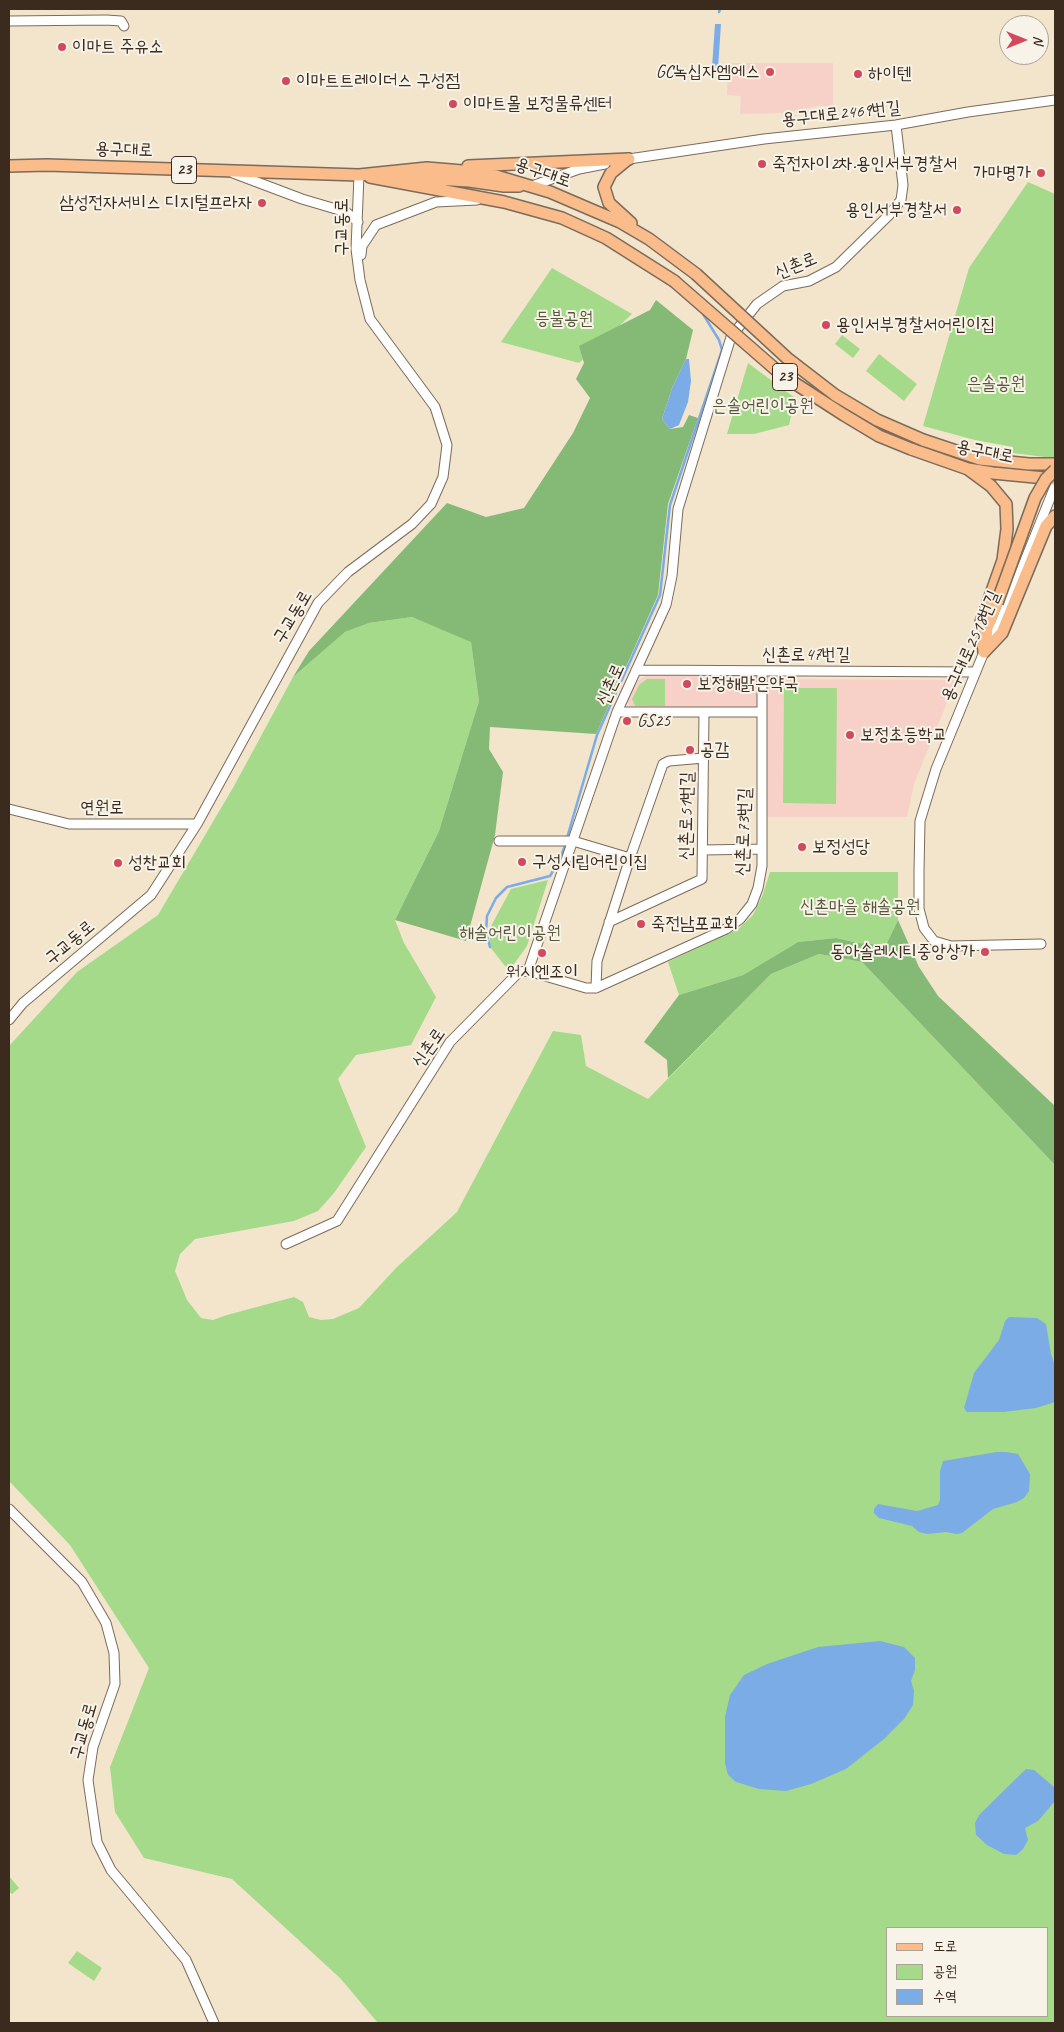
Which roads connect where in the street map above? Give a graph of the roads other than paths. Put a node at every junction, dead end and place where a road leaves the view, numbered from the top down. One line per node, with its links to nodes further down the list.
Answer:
1 (9, 21): 2 (street)
2 (124, 26)
3 (1055, 100): 4 (street, 용구대로2469번길)
4 (896, 125): 5 (street, 용구대로2469번길); 25 (street, 신촌로)
5 (629, 159): 7 (main road); 11 (street, 용구대로2469번길); 14 (main road)
6 (9, 166): 8 (main road, 용구대로 / 23)
7 (427, 168): 9 (main road, 용구대로 / 23); 11 (main road, 용구대로 / 23)
8 (228, 171): 9 (main road, 용구대로 / 23); 13 (street)
9 (359, 175): 10 (main road, 용구대로 / 23); 11 (main road); 13 (street, 구교동로)
10 (414, 186): 11 (main road); 12 (main road, 용구대로 / 23)
11 (532, 186): 14 (main road, 용구대로 / 23)
12 (490, 200): 15 (street); 18 (main road, 용구대로 / 23, bridge)
13 (358, 222): 15 (street, 구교동로)
14 (649, 239): 16 (main road, 용구대로 / 23, bridge)
15 (360, 280): 33 (street, 구교동로)
16 (1009, 462): 17 (main road, 용구대로 / 23); 18 (main road)
17 (1055, 464)
18 (953, 465): 19 (main road, 용구대로 / 23)
19 (968, 469): 21 (main road, 용구대로 / 23); 24 (main road)
20 (1055, 470): 24 (main road, bridge)
21 (1055, 479)
22 (1055, 486): 24 (street, 용구대로2518번길)
23 (1055, 516): 24 (main road)
24 (984, 652): 27 (street, 용구대로2518번길)
25 (636, 670): 26 (street, 신촌로47번길); 28 (street, 신촌로)
26 (762, 672): 27 (street, 신촌로47번길); 30 (street, 신촌로73번길)
27 (976, 672): 40 (street, 용구대로2518번길)
28 (617, 712): 29 (street); 35 (street, 신촌로)
29 (704, 712): 30 (street); 31 (street, 신촌로51번길)
30 (762, 712): 36 (street, 신촌로73번길)
31 (704, 758): 37 (street, 신촌로51번길); 38 (street)
32 (9, 809): 33 (street, 연원로)
33 (197, 824): 43 (street, 구교동로)
34 (499, 840): 35 (street)
35 (574, 841): 38 (street); 41 (street, 신촌로)
36 (762, 849): 37 (street); 42 (street, 신촌로73번길)
37 (702, 850): 39 (street, 신촌로51번길)
38 (630, 858): 39 (street)
39 (609, 922): 42 (street)
40 (1041, 944)
41 (528, 971): 42 (street); 44 (street, 신촌로)
42 (596, 988)
43 (9, 1020)
44 (286, 1244)
45 (10, 1512): 46 (street, 구교동로)
46 (214, 2023)

